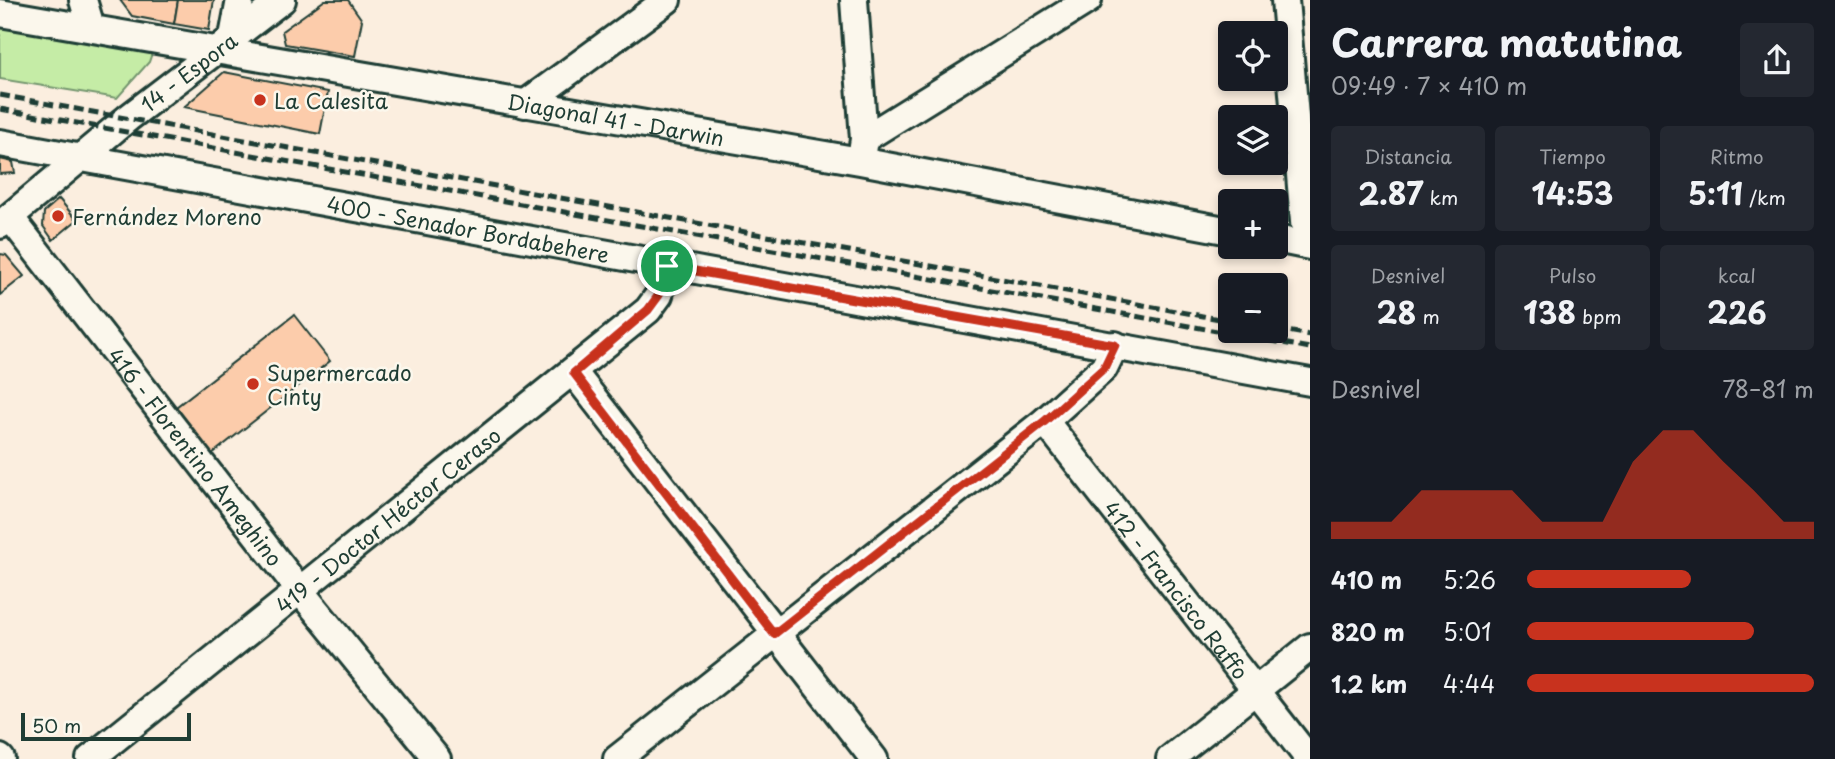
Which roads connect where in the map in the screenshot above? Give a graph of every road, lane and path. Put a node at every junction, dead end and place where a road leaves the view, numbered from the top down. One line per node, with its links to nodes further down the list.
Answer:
1 (83, 0): 9 (street)
2 (240, 0): 10 (street)
3 (282, 0): 10 (street, 14 - Espora)
4 (667, 0): 11 (street)
5 (854, 0): 13 (street)
6 (1088, 0): 13 (street)
7 (1285, 0): 17 (street)
8 (0, 13): 9 (street, Diagonal 41 - Darwin)
9 (91, 27): 10 (street, Diagonal 41 - Darwin)
10 (225, 44): 11 (street, Diagonal 41 - Darwin); 14 (street, 14 - Espora)
11 (525, 104): 13 (street, Diagonal 41 - Darwin)
12 (0, 143): 14 (street, 400 - Senador Bordabehere)
13 (862, 150): 16 (street, Diagonal 41 - Darwin)
14 (82, 158): 15 (street, 14 - Espora); 19 (street, 400 - Senador Bordabehere)
15 (5, 221): 24 (street, 416 - Florentino Ameghino)
16 (1218, 228)
17 (1308, 234): 18 (street)
18 (1288, 237)
19 (667, 266): 20 (street, 400 - Senador Bordabehere); 21 (street, 419 - Doctor Héctor Ceraso)
20 (1115, 345): 22 (street, 400 - Senador Bordabehere); 23 (street)
21 (574, 373): 24 (street, 419 - Doctor Héctor Ceraso); 25 (street)
22 (1310, 382)
23 (1045, 421): 25 (street); 27 (street, 412 - Francisco Raffo)
24 (301, 592): 28 (street, 419 - Doctor Héctor Ceraso); 29 (street, 416 - Florentino Ameghino)
25 (774, 634): 30 (street); 31 (street)
26 (1310, 647): 27 (street)
27 (1254, 691): 32 (street); 33 (street, 412 - Francisco Raffo)
28 (90, 759)
29 (438, 759)
30 (617, 759)
31 (874, 759)
32 (1170, 759)
33 (1309, 759)

